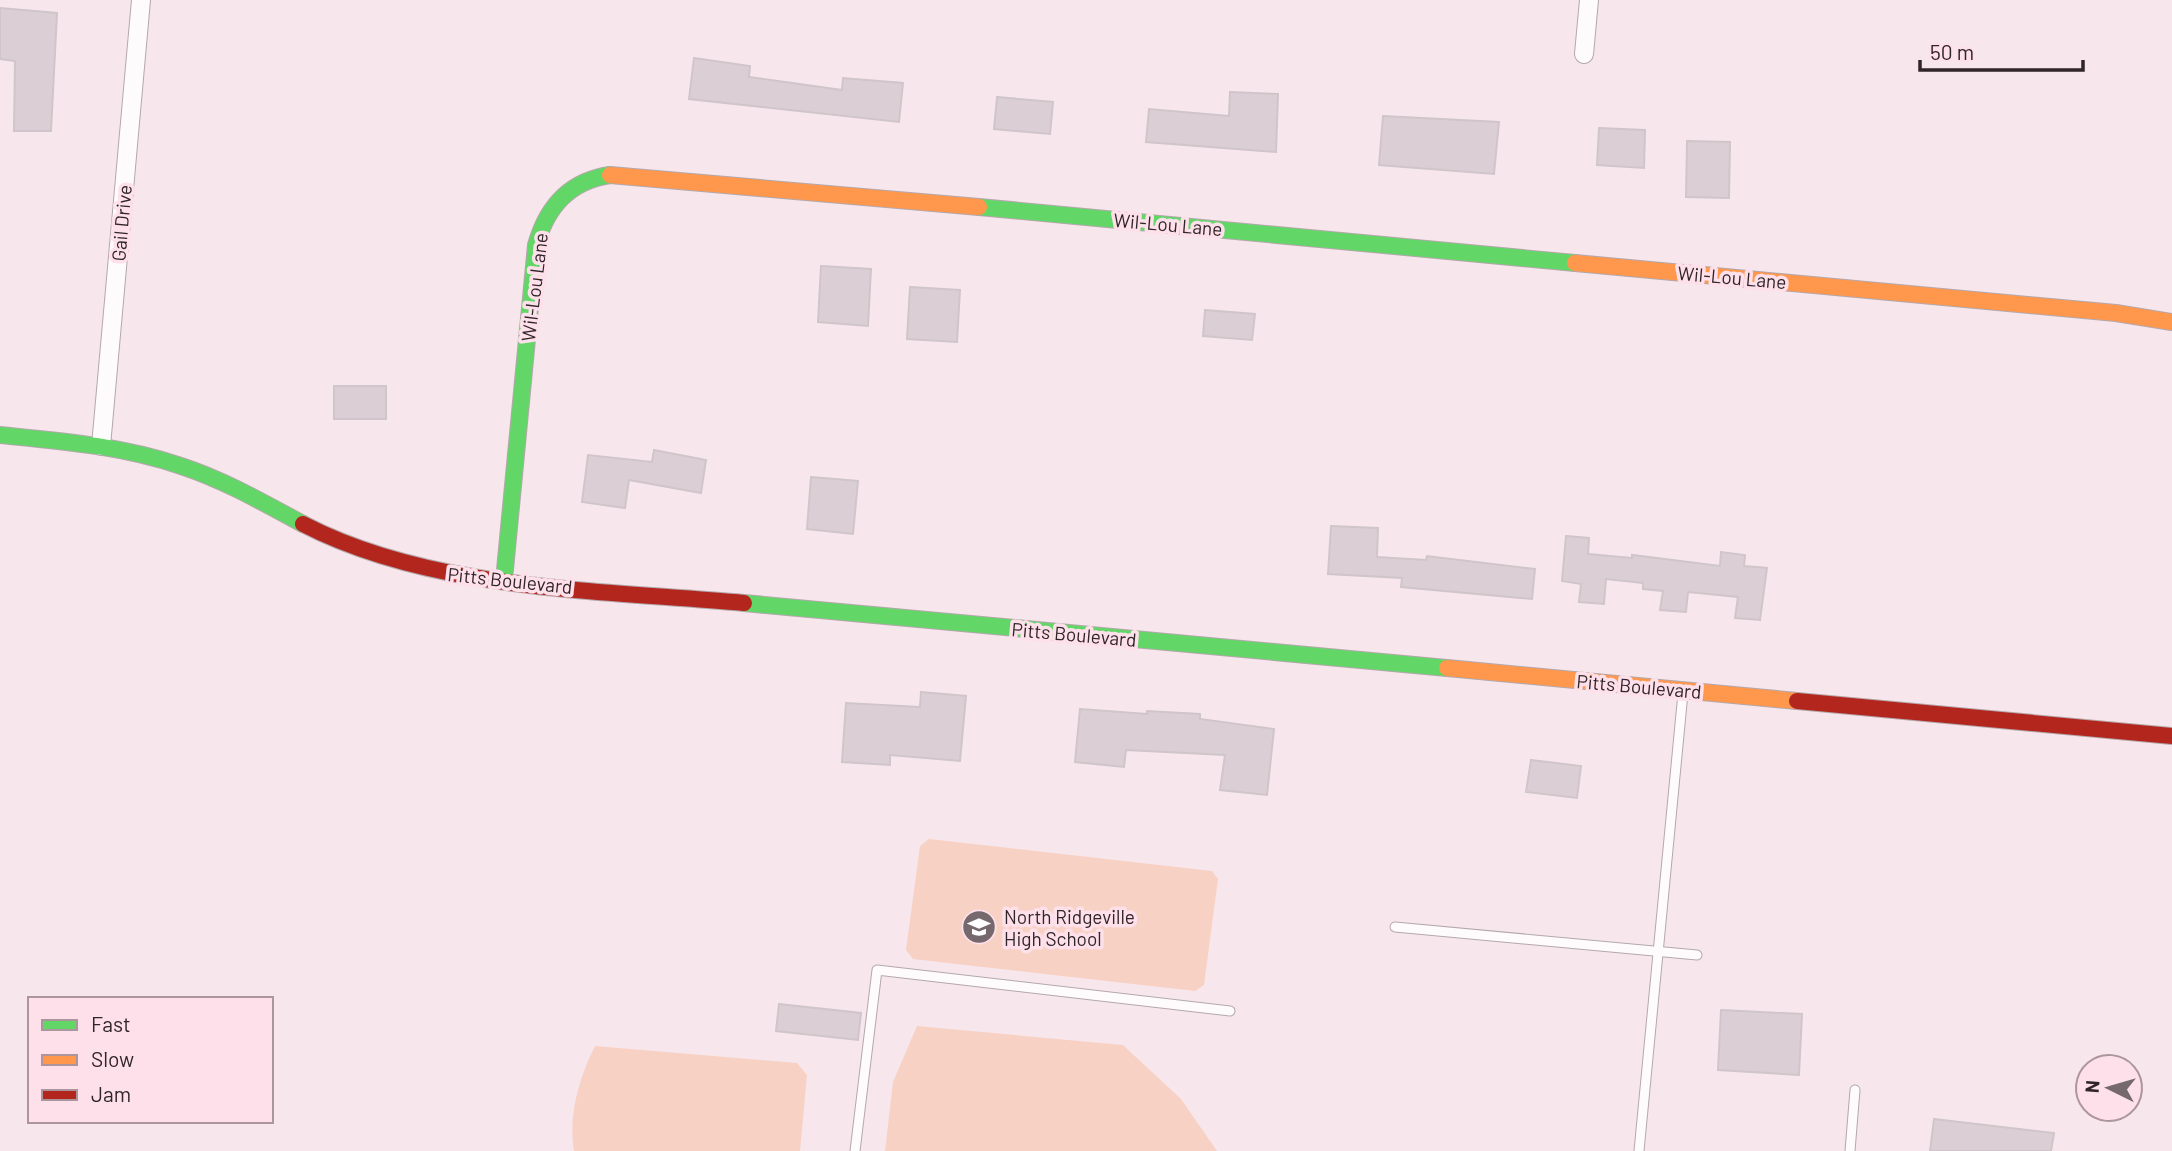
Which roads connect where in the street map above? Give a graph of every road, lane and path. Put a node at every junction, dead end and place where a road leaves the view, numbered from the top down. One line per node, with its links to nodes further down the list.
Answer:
1 (141, 0): 6 (street, Gail Drive)
2 (1589, 0): 3 (street)
3 (1584, 54)
4 (2172, 322): 7 (street, Wil-Lou Lane)
5 (0, 435): 6 (street, Pitts Boulevard)
6 (101, 446): 7 (street, Pitts Boulevard)
7 (504, 580): 8 (street, Pitts Boulevard)
8 (1684, 690): 9 (street, Pitts Boulevard); 11 (lane)
9 (2172, 736)
10 (1395, 927): 11 (lane)
11 (1659, 951): 12 (lane); 16 (lane)
12 (1697, 955)
13 (1230, 1011): 15 (lane)
14 (1855, 1090): 17 (lane)
15 (855, 1151)
16 (1639, 1151)
17 (1850, 1151)

